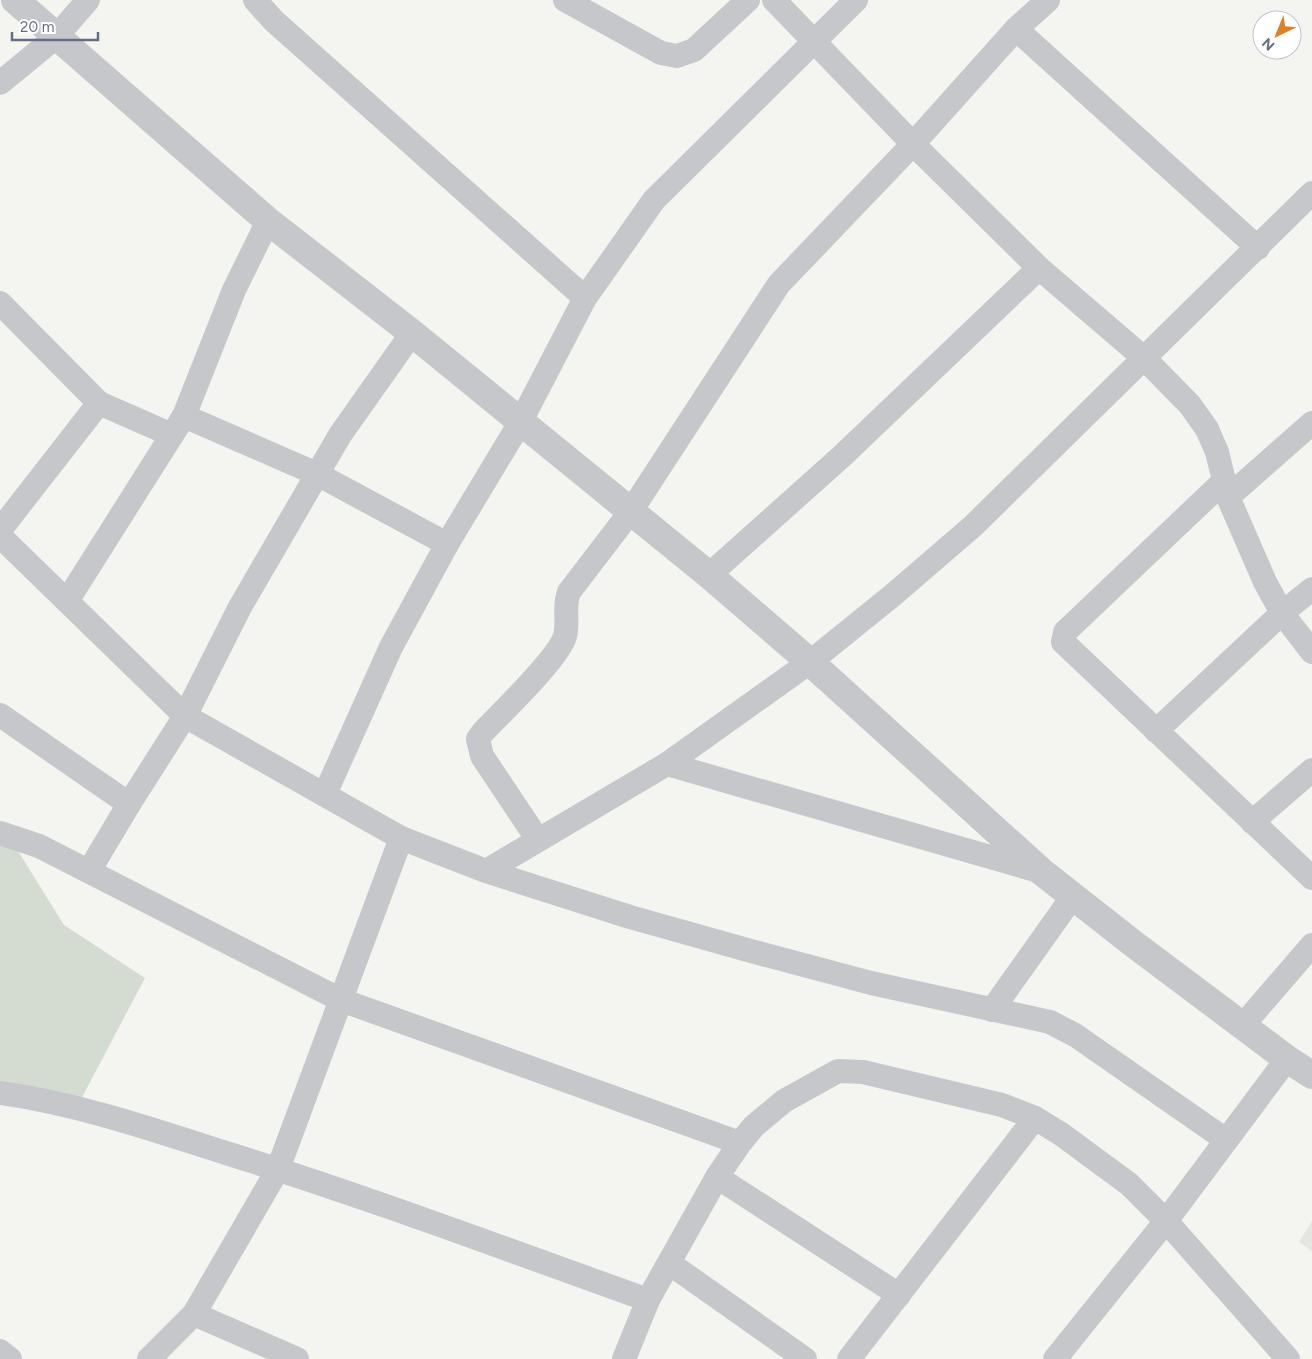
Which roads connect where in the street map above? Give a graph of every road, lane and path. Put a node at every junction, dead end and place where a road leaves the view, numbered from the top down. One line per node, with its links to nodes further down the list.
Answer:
1 (14, 0): 10 (street)
2 (88, 0): 10 (street)
3 (255, 0): 18 (street)
4 (564, 0): 5 (street)
5 (748, 0)
6 (774, 0): 11 (street)
7 (856, 0): 11 (street)
8 (1048, 0): 9 (street)
9 (1016, 29): 13 (street); 16 (street)
10 (56, 37): 12 (street); 15 (street)
11 (814, 44): 13 (street); 18 (street)
12 (0, 84)
13 (913, 144): 17 (street); 28 (street)
14 (1312, 194): 16 (street)
15 (268, 221): 20 (street); 25 (street)
16 (1258, 248): 21 (street)
17 (1039, 268): 21 (street); 32 (street)
18 (585, 298): 23 (street)
19 (0, 303): 22 (street)
20 (412, 333): 23 (street); 26 (street)
21 (1145, 359): 27 (street); 37 (street)
22 (99, 403): 25 (street); 29 (street)
23 (521, 421): 28 (street); 31 (street)
24 (1312, 423): 27 (street)
25 (178, 426): 26 (street); 34 (street)
26 (317, 474): 31 (street); 39 (street)
27 (1226, 489): 35 (street); 40 (street)
28 (631, 511): 32 (street); 48 (street)
29 (0, 530)
30 (0, 536): 34 (street)
31 (447, 544): 43 (street)
32 (708, 575): 37 (street)
33 (1312, 589): 35 (street)
34 (67, 601): 39 (street)
35 (1282, 613): 36 (street); 40 (street)
36 (1312, 652)
37 (810, 662): 41 (street); 51 (street)
38 (0, 715): 44 (street)
39 (185, 716): 43 (street); 44 (street)
40 (1156, 731): 45 (street)
41 (667, 764): 48 (street); 51 (street)
42 (1312, 770): 45 (street)
43 (326, 794): 47 (street)
44 (129, 804): 49 (street)
45 (1252, 822): 52 (street)
46 (0, 833): 49 (street)
47 (400, 838): 50 (street); 55 (street)
48 (538, 840): 50 (street)
49 (89, 871): 55 (street)
50 (486, 871): 56 (street)
51 (1042, 872): 53 (street)
52 (1312, 878)
53 (1073, 896): 56 (street); 57 (street)
54 (1312, 945): 57 (street)
55 (341, 1000): 63 (street); 64 (street)
56 (992, 1010): 62 (street)
57 (1244, 1024): 58 (street)
58 (1287, 1059): 59 (street); 62 (street)
59 (1312, 1075)
60 (0, 1092): 64 (street)
61 (1035, 1118): 63 (street); 66 (street); 68 (street)
62 (1226, 1140): 66 (street)
63 (740, 1143): 65 (street)
64 (278, 1169): 69 (street); 70 (street)
65 (717, 1177): 67 (street); 68 (street)
66 (1166, 1221): 73 (street); 81 (street)
67 (668, 1263): 69 (street); 79 (street)
68 (899, 1295): 80 (street)
69 (648, 1300): 78 (street)
70 (194, 1314): 71 (street); 75 (street)
71 (239, 1336): 76 (street); 77 (street)
72 (0, 1350): 74 (street)
73 (1278, 1355)
74 (10, 1359)
75 (150, 1359)
76 (256, 1359)
77 (297, 1359)
78 (624, 1359)
79 (805, 1359)
80 (849, 1359)
81 (1055, 1359)

